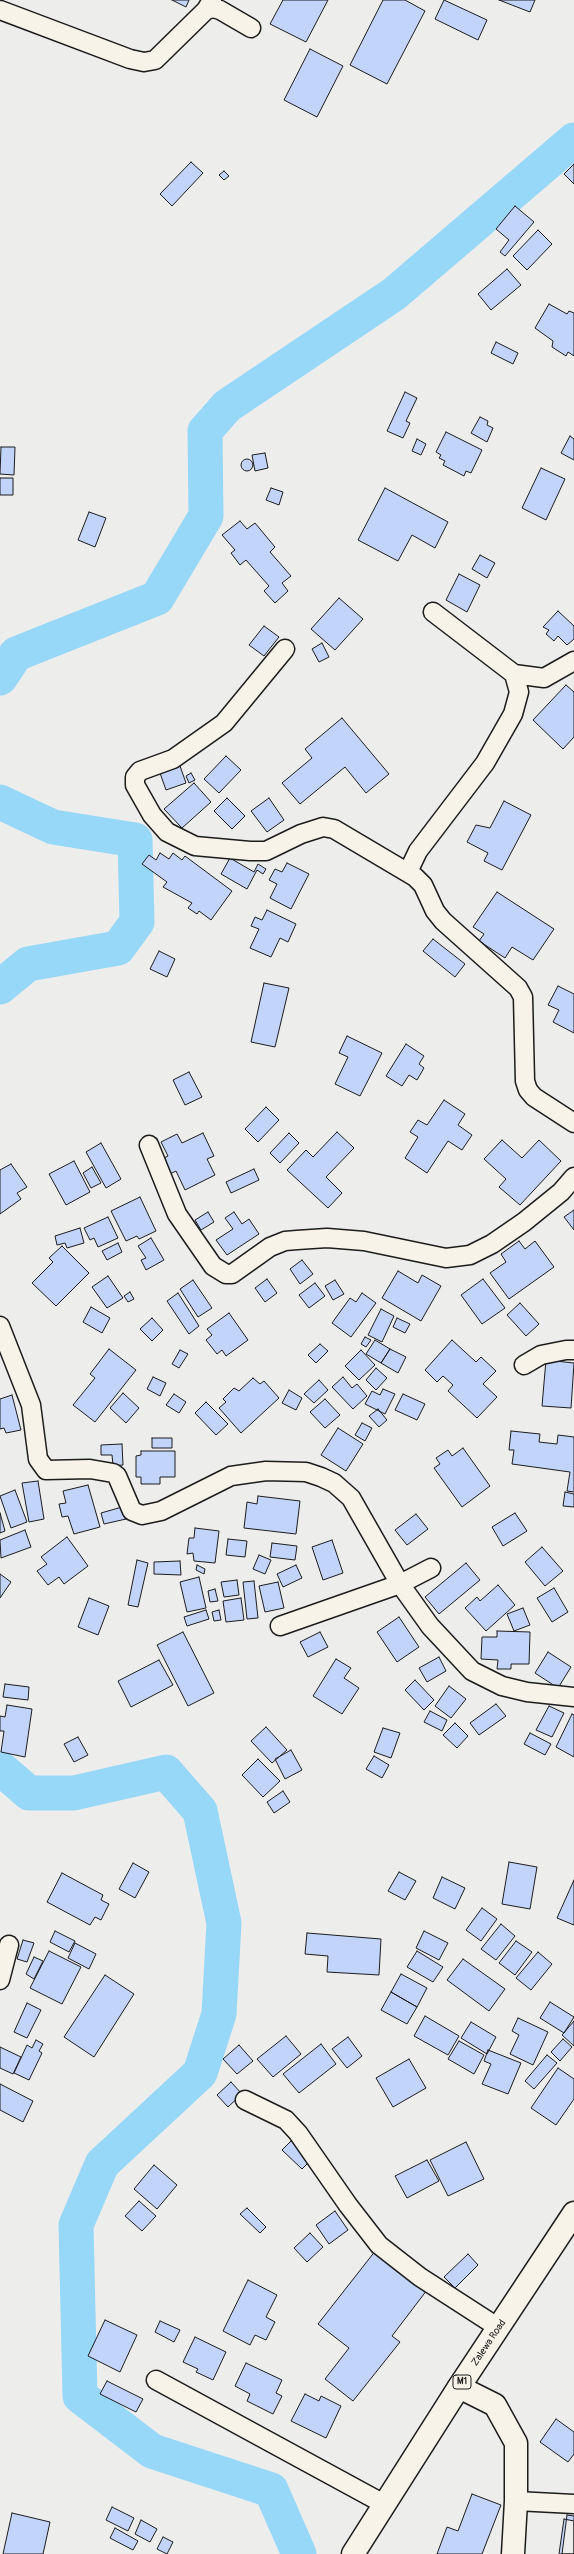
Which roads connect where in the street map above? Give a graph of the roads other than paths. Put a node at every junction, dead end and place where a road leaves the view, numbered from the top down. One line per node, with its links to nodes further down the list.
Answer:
1 (209, 5): 2 (street); 3 (street)
2 (0, 10)
3 (251, 28)
4 (433, 612): 7 (street)
5 (285, 649): 8 (street)
6 (574, 661): 7 (street)
7 (514, 674): 8 (street)
8 (408, 872): 9 (street)
9 (574, 1123)
10 (149, 1145): 11 (street)
11 (574, 1177)
12 (0, 1326): 16 (street)
13 (574, 1350): 14 (street)
14 (524, 1365)
15 (431, 1568): 16 (street)
16 (400, 1584): 17 (street); 18 (street)
17 (280, 1626)
18 (574, 1697)
19 (9, 1945): 20 (street)
20 (0, 1980)
21 (245, 2100): 23 (street)
22 (574, 2213): 23 (main road, Zalewa Road / M1)
23 (499, 2328): 25 (main road, Zalewa Road / M1)
24 (156, 2380): 28 (street)
25 (459, 2387): 27 (main road); 28 (main road, Zalewa Road / M1)
26 (572, 2500): 27 (street)
27 (516, 2501): 30 (main road)
28 (384, 2504): 29 (main road, Zalewa Road / M1)
29 (353, 2554)
30 (513, 2554)

